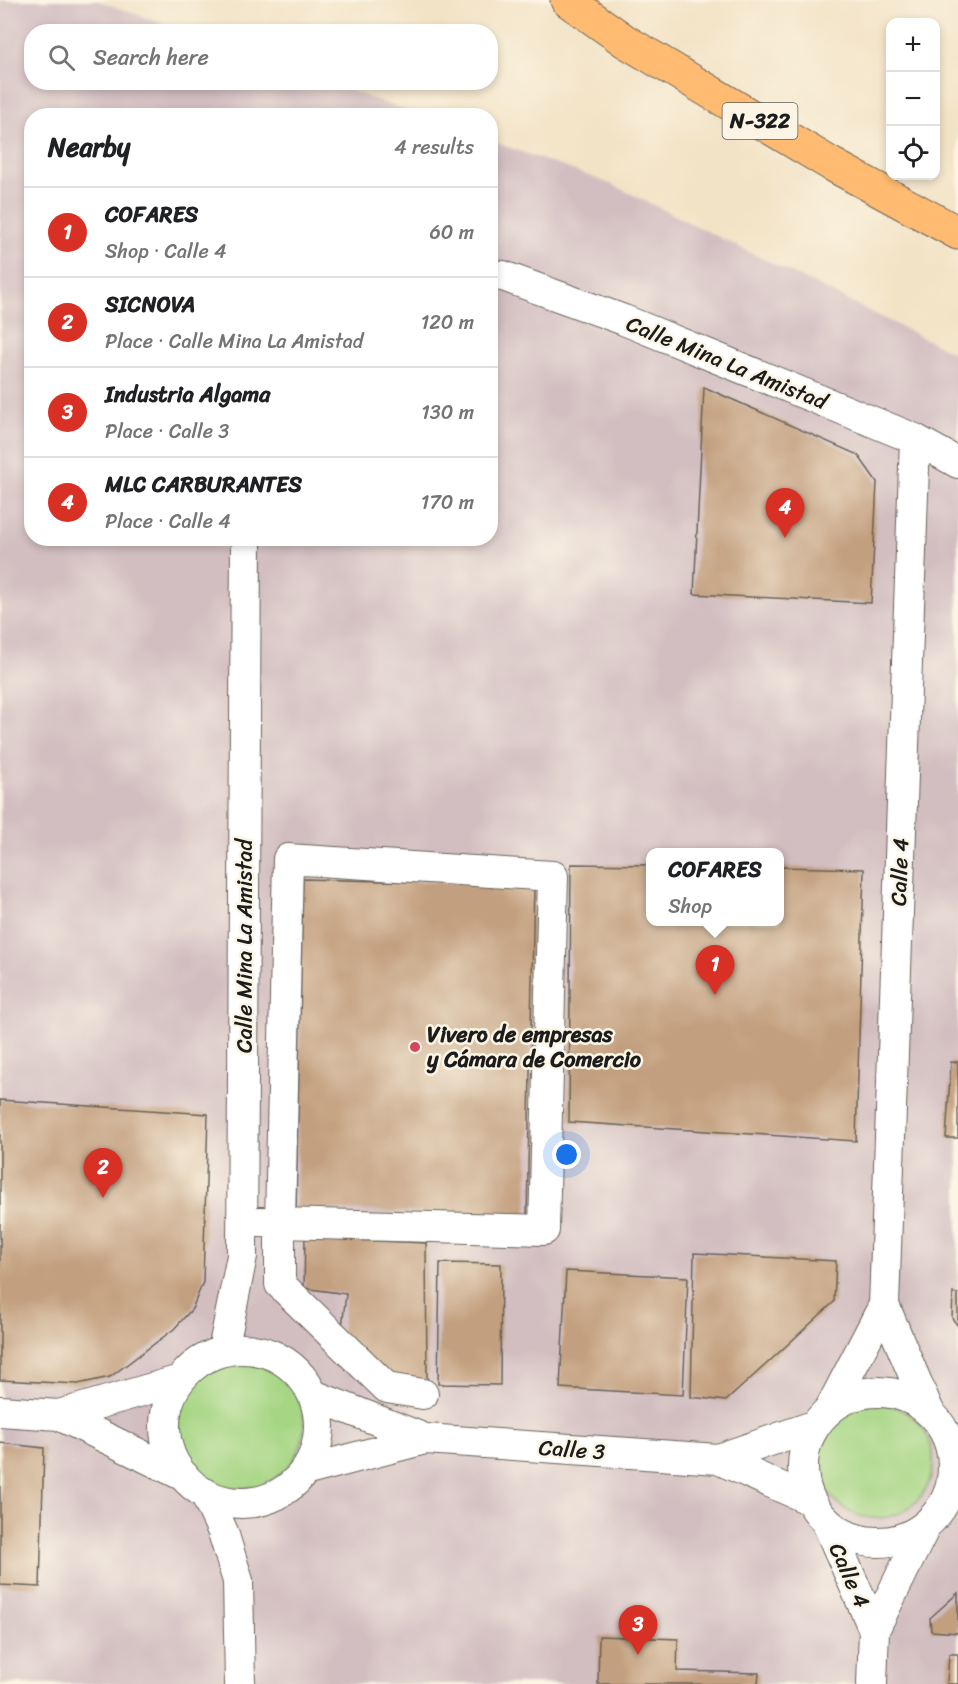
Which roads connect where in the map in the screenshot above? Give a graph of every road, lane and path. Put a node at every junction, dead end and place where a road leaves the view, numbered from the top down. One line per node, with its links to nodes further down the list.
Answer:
1 (567, 0): 2 (highway, N-322)
2 (958, 233)
3 (498, 276): 4 (street, Calle Mina La Amistad)
4 (915, 439): 5 (street, Calle Mina La Amistad); 9 (street, Calle 4)
5 (958, 463)
6 (246, 546): 7 (street, Calle Mina La Amistad)
7 (242, 1221): 8 (street); 10 (street, Calle Mina La Amistad)
8 (280, 1223): 8 (street); 12 (street)
9 (884, 1305): 16 (street, Calle 4); 17 (street, Calle 4)
10 (224, 1351): 11 (street); 13 (street)
11 (180, 1380): 15 (street); 21 (street)
12 (423, 1394)
13 (313, 1395): 18 (street, Calle 3); 20 (street)
14 (0, 1411): 15 (street)
15 (59, 1415): 21 (street)
16 (822, 1416): 17 (street); 19 (street, Calle 3); 22 (street)
17 (943, 1425): 23 (street)
18 (425, 1439): 19 (street, Calle 3); 20 (street, Calle 3)
19 (718, 1459): 22 (street, Calle 3)
20 (304, 1471): 21 (street)
21 (194, 1485): 25 (street)
22 (818, 1511): 23 (street); 24 (street, Calle 4)
23 (942, 1512): 24 (street, Calle 4)
24 (874, 1630): 26 (street, Calle 4)
25 (240, 1684)
26 (872, 1684)

